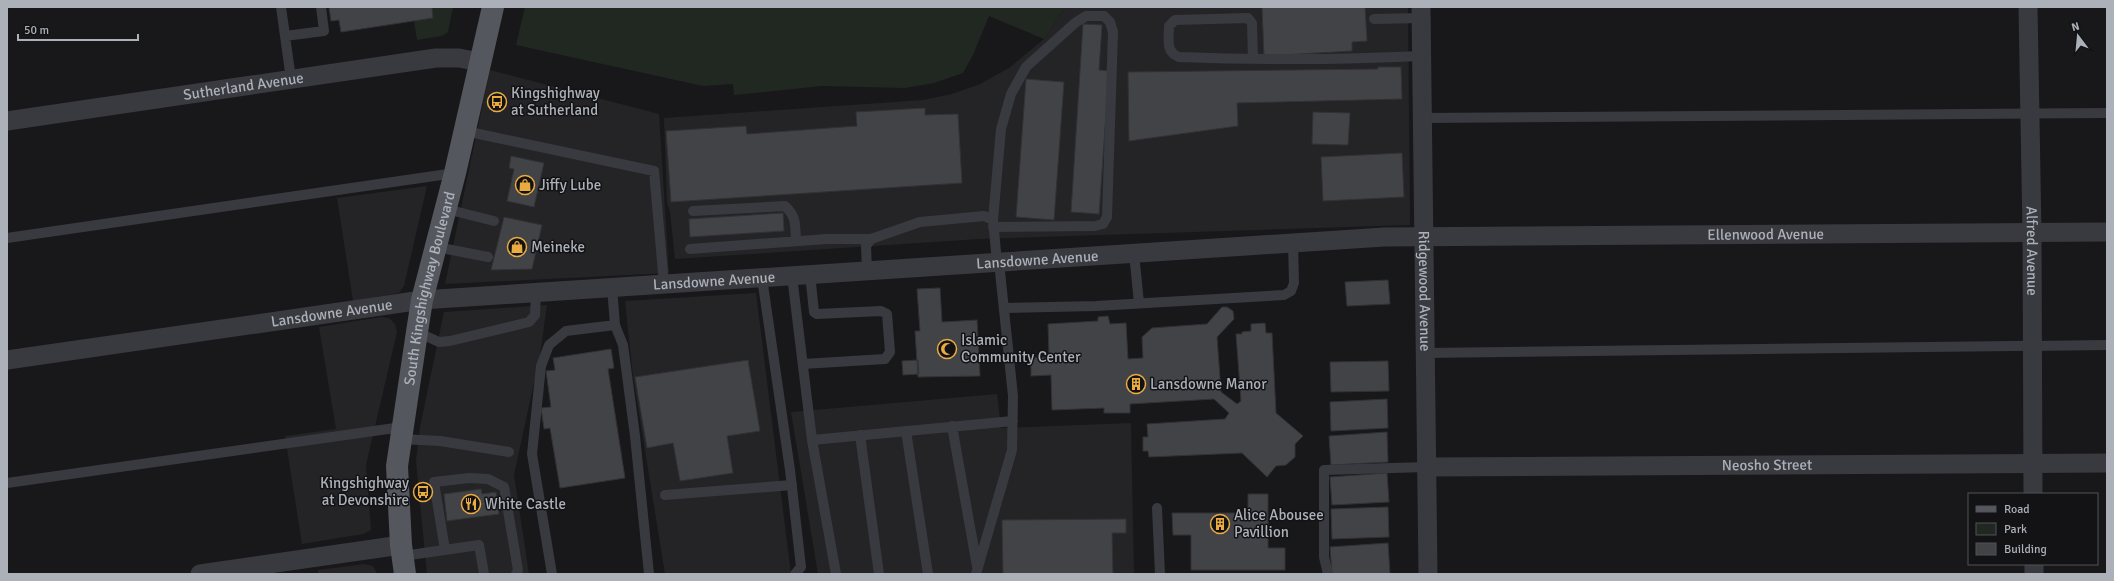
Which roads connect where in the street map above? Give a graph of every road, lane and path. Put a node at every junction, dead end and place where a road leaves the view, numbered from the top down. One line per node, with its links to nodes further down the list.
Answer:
1 (281, 7): 7 (lane)
2 (321, 7): 7 (lane)
3 (493, 7): 10 (main road, South Kingshighway Boulevard)
4 (2028, 7): 13 (street, Alfred Avenue)
5 (1421, 12): 6 (lane); 8 (street, Ridgewood Avenue)
6 (1374, 18)
7 (285, 36): 11 (lane)
8 (1421, 56): 9 (lane); 14 (street, Ridgewood Avenue)
9 (1253, 59): 9 (lane)
10 (480, 62): 11 (street, Sutherland Avenue); 16 (main road, South Kingshighway Boulevard)
11 (291, 79): 15 (street, Sutherland Avenue)
12 (2107, 113): 13 (lane)
13 (2031, 114): 14 (lane); 23 (street, Alfred Avenue)
14 (1422, 118): 24 (street, Ridgewood Avenue)
15 (7, 120)
16 (465, 131): 17 (main road, South Kingshighway Boulevard); 37 (lane)
17 (455, 173): 18 (main road, South Kingshighway Boulevard); 25 (lane)
18 (446, 209): 20 (lane); 29 (main road, South Kingshighway Boulevard)
19 (693, 211): 27 (lane)
20 (494, 221)
21 (993, 224): 21 (lane); 26 (lane); 33 (lane)
22 (2107, 232): 23 (street, Ellenwood Avenue)
23 (2032, 233): 24 (street, Ellenwood Avenue); 45 (street, Alfred Avenue)
24 (1424, 237): 28 (street, Lansdowne Avenue); 47 (street, Ridgewood Avenue)
25 (7, 238)
26 (871, 239): 27 (lane); 34 (lane)
27 (796, 241): 30 (lane)
28 (1293, 243): 31 (street, Lansdowne Avenue); 41 (lane)
29 (436, 247): 32 (lane); 40 (main road, South Kingshighway Boulevard)
30 (690, 249)
31 (1134, 253): 33 (street, Lansdowne Avenue); 41 (lane)
32 (488, 257)
33 (998, 262): 34 (street, Lansdowne Avenue); 42 (lane)
34 (867, 271): 35 (street, Lansdowne Avenue)
35 (801, 275): 36 (street, Lansdowne Avenue); 49 (lane); 49 (lane)
36 (762, 278): 37 (street, Lansdowne Avenue); 61 (lane)
37 (664, 284): 38 (street, Lansdowne Avenue)
38 (612, 287): 39 (street, Lansdowne Avenue); 43 (lane)
39 (536, 292): 40 (street, Lansdowne Avenue); 44 (lane)
40 (422, 300): 44 (main road, South Kingshighway Boulevard); 48 (street, Lansdowne Avenue)
41 (1139, 303): 42 (lane)
42 (1004, 308): 50 (lane)
43 (615, 325): 71 (lane); 72 (lane)
44 (417, 332): 53 (main road, South Kingshighway Boulevard)
45 (2032, 345): 46 (lane); 47 (lane); 57 (street, Alfred Avenue)
46 (2107, 345)
47 (1424, 353): 59 (street, Ridgewood Avenue)
48 (7, 360)
49 (803, 364): 55 (lane)
50 (1013, 421): 51 (lane); 67 (lane)
51 (952, 426): 52 (lane); 67 (lane)
52 (906, 431): 54 (lane); 76 (lane)
53 (402, 433): 56 (lane); 60 (lane); 66 (main road, South Kingshighway Boulevard)
54 (860, 435): 55 (lane); 75 (lane)
55 (812, 440): 74 (lane)
56 (509, 452)
57 (2033, 463): 58 (street, Neosho Street); 59 (street, Neosho Street); 62 (street, Alfred Avenue)
58 (2107, 463)
59 (1427, 467): 78 (lane); 79 (street, Ridgewood Avenue)
60 (7, 483)
61 (792, 485): 63 (lane); 73 (lane)
62 (2033, 493)
63 (665, 495)
64 (1157, 508): 77 (lane)
65 (445, 550): 66 (lane); 69 (lane); 70 (lane)
66 (403, 558): 68 (street)
67 (977, 572)
68 (200, 574)
69 (484, 574)
70 (516, 574)
71 (552, 574)
72 (649, 574)
73 (794, 574)
74 (836, 574)
75 (879, 574)
76 (928, 574)
77 (1160, 574)
78 (1328, 574)
79 (1428, 574)

